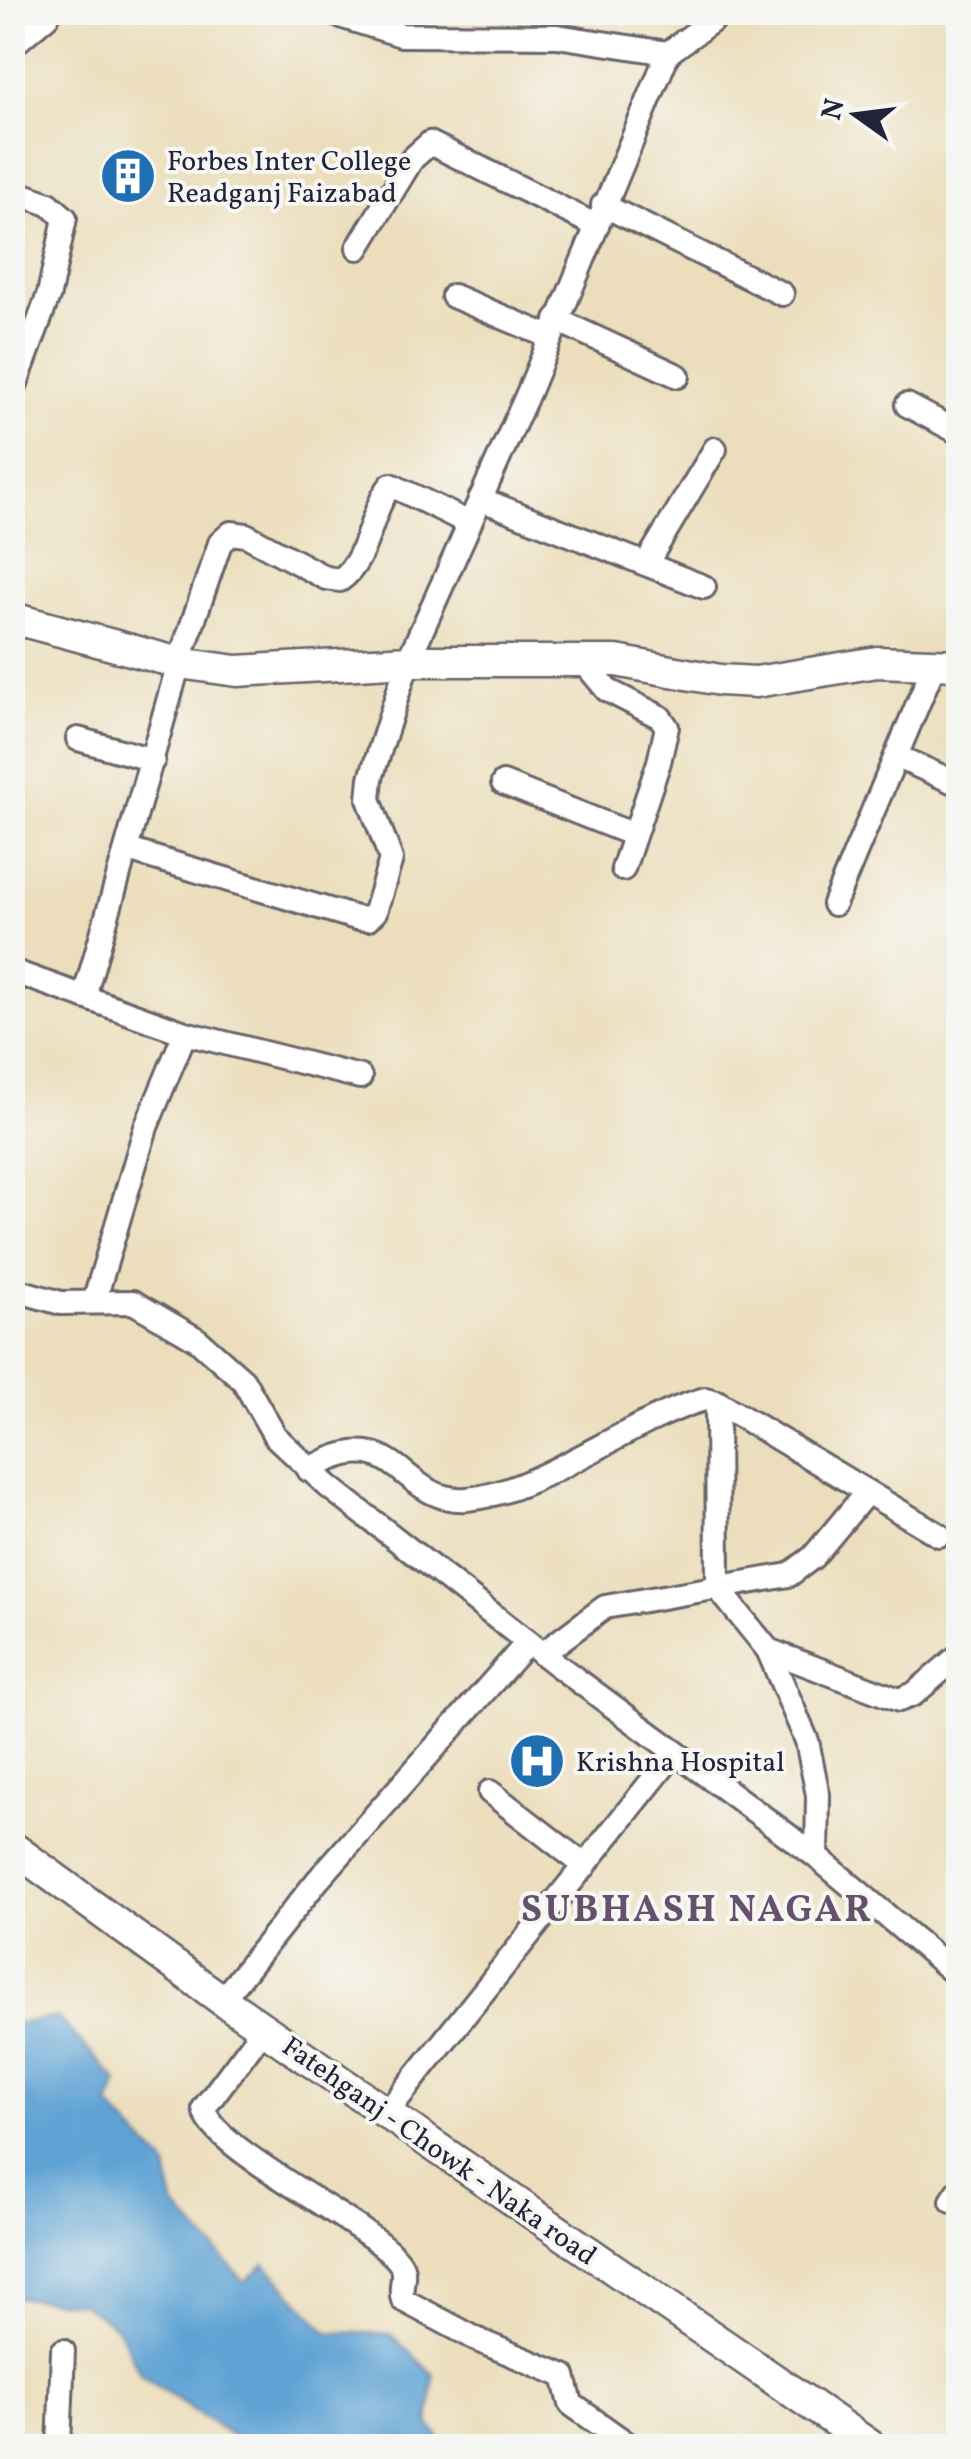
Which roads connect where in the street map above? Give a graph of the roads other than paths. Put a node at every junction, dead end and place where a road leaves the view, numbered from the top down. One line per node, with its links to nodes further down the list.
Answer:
1 (44, 12): 4 (main road)
2 (327, 12): 5 (street)
3 (724, 12): 5 (street)
4 (12, 40)
5 (668, 52): 7 (street)
6 (12, 191): 13 (street)
7 (599, 215): 8 (street); 9 (street); 11 (street)
8 (358, 248)
9 (782, 294)
10 (453, 296): 11 (street)
11 (554, 329): 12 (street); 17 (street)
12 (678, 376)
13 (12, 394)
14 (906, 405): 15 (street)
15 (958, 432)
16 (716, 448): 19 (street)
17 (480, 499): 18 (street); 19 (street)
18 (470, 523): 23 (street); 24 (street)
19 (646, 564): 20 (street)
20 (704, 587)
21 (12, 618): 24 (street)
22 (583, 660): 23 (street); 25 (street); 31 (street)
23 (408, 661): 24 (street); 32 (street)
24 (180, 664): 28 (street)
25 (947, 664): 27 (street)
26 (78, 740): 28 (street)
27 (898, 757): 30 (street); 34 (street)
28 (152, 760): 32 (street)
29 (503, 783): 31 (street)
30 (958, 784)
31 (634, 835): 33 (street)
32 (128, 850): 36 (street)
33 (623, 869)
34 (834, 904)
35 (12, 971): 36 (street)
36 (84, 997): 37 (street)
37 (184, 1033): 38 (street); 40 (street)
38 (360, 1077)
39 (12, 1288): 40 (street)
40 (94, 1302): 42 (street)
41 (718, 1402): 42 (street); 43 (street); 45 (street)
42 (309, 1470): 46 (street)
43 (867, 1492): 44 (street); 45 (street)
44 (939, 1535)
45 (718, 1588): 46 (street); 47 (street)
46 (535, 1649): 49 (street); 55 (street)
47 (768, 1650): 48 (street); 52 (street)
48 (958, 1656)
49 (675, 1752): 52 (street); 53 (street)
50 (490, 1792): 53 (street)
51 (12, 1847): 55 (street, Fatehganj - Chowk - Naka road)
52 (817, 1857): 54 (street)
53 (585, 1866): 57 (street)
54 (958, 1976)
55 (222, 2000): 56 (street, Fatehganj - Chowk - Naka road)
56 (264, 2028): 57 (street, Fatehganj - Chowk - Naka road); 60 (street)
57 (388, 2111): 61 (street, Fatehganj - Chowk - Naka road)
58 (64, 2352): 59 (street)
59 (59, 2446)
60 (630, 2446)
61 (871, 2446)

